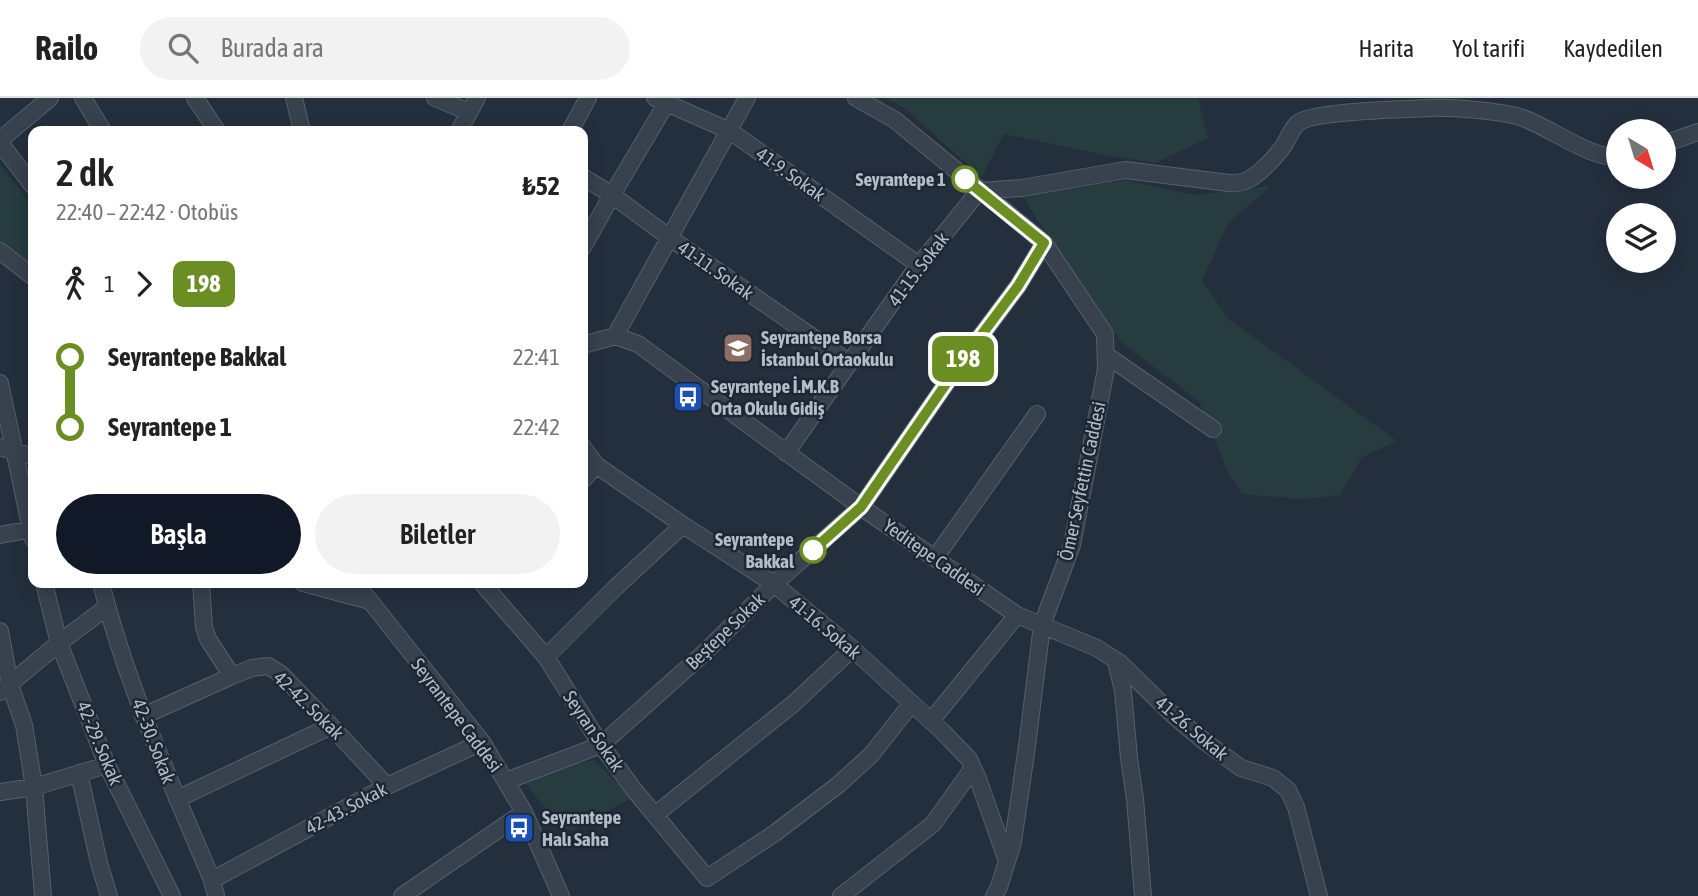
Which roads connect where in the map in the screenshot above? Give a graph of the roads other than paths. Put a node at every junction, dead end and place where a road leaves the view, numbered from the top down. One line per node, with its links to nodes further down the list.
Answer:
1 (50, 98): 19 (street)
2 (83, 98): 11 (street)
3 (195, 98): 12 (street)
4 (294, 98): 13 (street)
5 (435, 98): 10 (street)
6 (588, 98): 15 (street)
7 (747, 98): 16 (street)
8 (856, 98): 23 (street, Ömer Seyfettin Caddesi)
9 (660, 101): 16 (street, 41-9. Sokak); 24 (street)
10 (473, 105): 14 (street)
11 (100, 126)
12 (214, 126)
13 (301, 126)
14 (462, 126)
15 (573, 126)
16 (730, 131): 26 (street); 29 (street, 41-9. Sokak)
17 (1698, 132): 18 (street)
18 (1676, 140)
19 (0, 141): 21 (street)
20 (1606, 155): 23 (street)
21 (28, 179)
22 (588, 180): 24 (street, 41-11. Sokak)
23 (979, 191): 27 (street, Ömer Seyfettin Caddesi); 29 (street, 41-15. Sokak)
24 (612, 195): 25 (street); 26 (street, 41-11. Sokak)
25 (588, 238)
26 (670, 238): 31 (street); 34 (street, 41-11. Sokak)
27 (1044, 243): 33 (street, Ömer Seyfettin Caddesi); 44 (street, Beştepe Sokak)
28 (0, 251): 30 (street)
29 (919, 265): 34 (street, 41-15. Sokak)
30 (28, 273)
31 (615, 336): 32 (street); 39 (street, Yeditepe Caddesi)
32 (588, 343)
33 (1106, 355): 37 (street); 60 (street, Ömer Seyfettin Caddesi)
34 (850, 363): 39 (street, 41-15. Sokak)
35 (0, 383): 38 (street)
36 (1037, 414): 49 (street)
37 (1213, 429)
38 (8, 449): 41 (street); 45 (street)
39 (786, 453): 44 (street, Yeditepe Caddesi)
40 (588, 454): 42 (street, 41-16. Sokak)
41 (28, 455)
42 (596, 466): 43 (street); 46 (street, 41-16. Sokak)
43 (588, 475)
44 (861, 507): 49 (street, Yeditepe Caddesi); 50 (street, Beştepe Sokak)
45 (28, 518)
46 (683, 525): 50 (street, 41-16. Sokak); 64 (street)
47 (28, 532): 48 (street)
48 (0, 535)
49 (935, 558): 59 (street, Yeditepe Caddesi)
50 (774, 584): 63 (street, 41-16. Sokak); 73 (street, Beştepe Sokak)
51 (45, 588): 62 (street, 42-29. Sokak)
52 (102, 588): 58 (street, 42-30. Sokak)
53 (201, 588): 66 (street)
54 (322, 588): 57 (street)
55 (358, 588): 57 (street, Seyrantepe Caddesi)
56 (488, 588): 64 (street, Seyran Sokak)
57 (370, 601): 72 (street, Seyrantepe Caddesi)
58 (107, 607): 62 (street); 69 (street, 42-30. Sokak)
59 (1017, 615): 60 (street, Yeditepe Caddesi); 70 (street)
60 (1042, 625): 65 (street, 41-26. Sokak); 84 (street, Ömer Seyfettin Caddesi)
61 (0, 631): 67 (street)
62 (59, 643): 67 (street); 74 (street, 42-29. Sokak)
63 (852, 649): 68 (street, 41-16. Sokak); 83 (street)
64 (546, 657): 73 (street, Seyran Sokak)
65 (1116, 661): 93 (street); 94 (street, 41-26. Sokak)
66 (232, 676): 69 (street); 71 (street, 42-42. Sokak)
67 (5, 688): 79 (street)
68 (912, 703): 70 (street, 41-16. Sokak); 83 (street, Seyran Sokak)
69 (143, 716): 81 (street, 42-30. Sokak)
70 (931, 721): 75 (street, 41-16. Sokak)
71 (331, 726): 78 (street, 42-42. Sokak); 81 (street)
72 (482, 742): 77 (street, Seyrantepe Caddesi); 78 (street, 42-43. Sokak)
73 (601, 745): 77 (street); 83 (street, Seyran Sokak)
74 (107, 765): 76 (street); 88 (street, 42-29. Sokak)
75 (973, 768): 84 (street, 41-16. Sokak); 91 (street)
76 (79, 773): 79 (street); 87 (street)
77 (506, 781): 82 (street, Seyrantepe Caddesi)
78 (387, 786): 85 (street, 42-43. Sokak)
79 (34, 787): 80 (street); 86 (street)
80 (0, 792)
81 (177, 799): 85 (street, 42-30. Sokak)
82 (524, 812): 89 (street); 90 (street, Seyrantepe Caddesi)
83 (656, 814)
84 (1007, 861): 92 (street, Ömer Seyfettin Caddesi)
85 (214, 888)
86 (43, 896)
87 (109, 896)
88 (172, 896)
89 (402, 896)
90 (560, 896)
91 (841, 896)
92 (994, 896)
93 (1143, 896)
94 (1319, 896)

